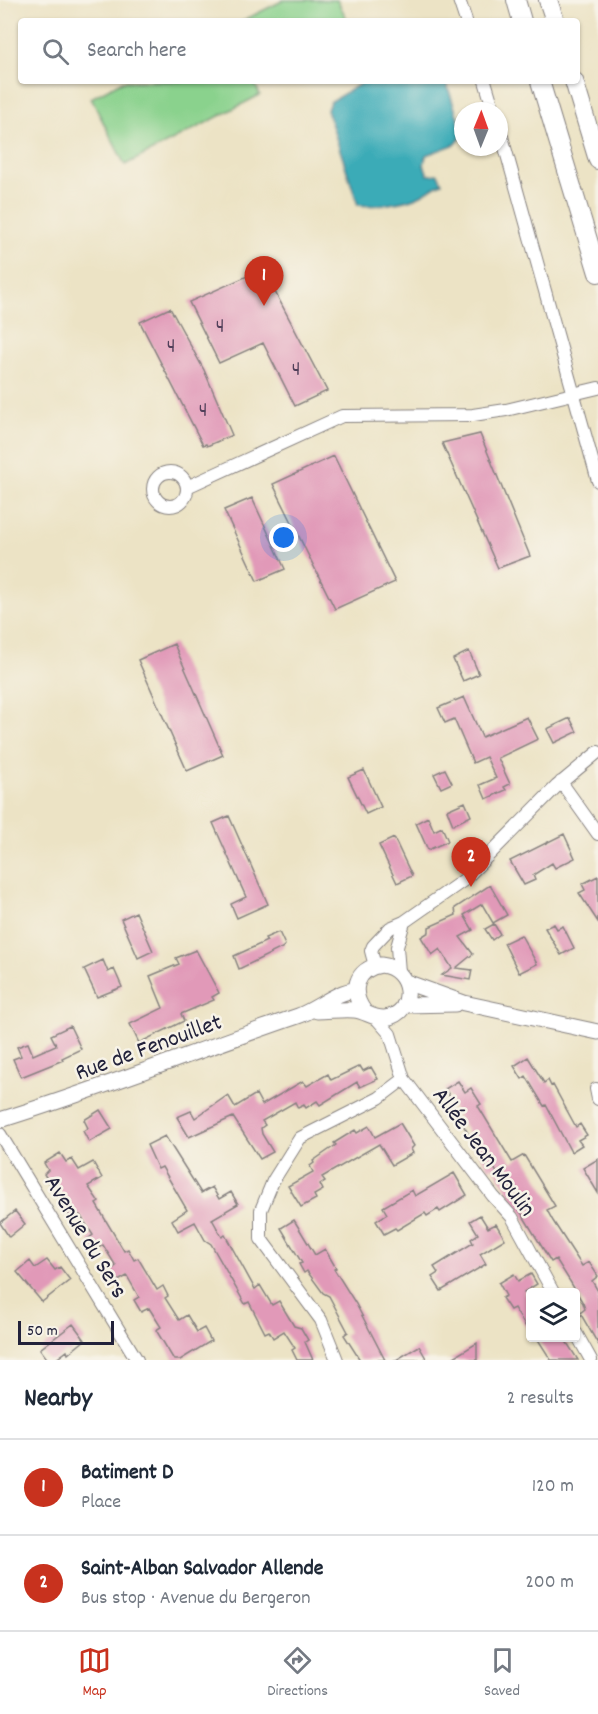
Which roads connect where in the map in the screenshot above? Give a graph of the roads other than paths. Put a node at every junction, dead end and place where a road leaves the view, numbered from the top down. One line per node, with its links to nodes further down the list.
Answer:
1 (459, 0): 4 (street)
2 (516, 0): 5 (highway)
3 (548, 0): 6 (highway)
4 (465, 18)
5 (521, 18)
6 (554, 18)
7 (486, 84): 10 (street)
8 (541, 84): 13 (highway)
9 (575, 84): 12 (highway)
10 (491, 102)
11 (507, 156): 15 (street)
12 (598, 160)
13 (598, 273)
14 (598, 388): 15 (street)
15 (573, 394): 16 (street); 17 (street)
16 (598, 481)
17 (187, 487)
18 (598, 752): 19 (street)
19 (561, 782): 20 (street); 21 (street)
20 (598, 834)
21 (404, 922): 22 (street); 23 (street)
22 (375, 966): 23 (main road, Rue de Fenouillet); 24 (main road, Rue de Fenouillet)
23 (403, 977): 25 (main road, Rue de Fenouillet); 26 (main road)
24 (355, 990): 27 (main road, Rue de Fenouillet); 28 (main road)
25 (464, 1003): 26 (main road, Rue de Fenouillet); 29 (main road, Rue de Fenouillet)
26 (401, 1009): 28 (main road, Rue de Fenouillet); 30 (street)
27 (311, 1012): 28 (main road, Rue de Fenouillet); 32 (main road, Rue de Fenouillet)
28 (370, 1015): 30 (street, Allée Jean Moulin)
29 (598, 1032)
30 (390, 1034): 31 (street, Allée Jean Moulin)
31 (404, 1079): 34 (street, Allée Jean Moulin); 37 (street)
32 (0, 1120)
33 (0, 1134): 36 (street, Avenue du Sers)
34 (551, 1288)
35 (580, 1340): 38 (street)
36 (137, 1360)
37 (337, 1360)
38 (591, 1360)

